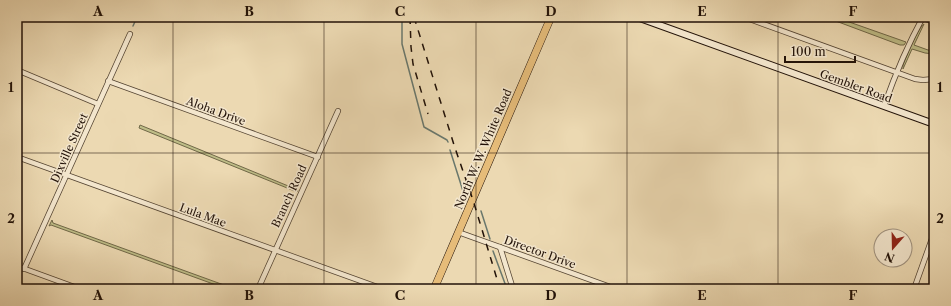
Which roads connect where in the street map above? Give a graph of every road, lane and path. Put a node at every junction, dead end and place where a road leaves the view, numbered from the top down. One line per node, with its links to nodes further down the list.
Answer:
1 (551, 17): 18 (main road, North W. W. White Road)
2 (637, 17): 12 (main road, Gembler Road)
3 (744, 17): 8 (street)
4 (922, 17): 5 (street); 8 (street)
5 (934, 22)
6 (130, 34): 10 (street, Dixville Street)
7 (17, 70): 11 (street)
8 (896, 72): 9 (street); 12 (street)
9 (934, 79)
10 (108, 81): 11 (street, Dixville Street); 16 (street, Aloha Drive)
11 (98, 104): 17 (street, Dixville Street)
12 (884, 106): 14 (main road, Gembler Road)
13 (338, 111): 16 (street, Branch Road)
14 (934, 124)
15 (17, 157): 17 (street, Lula Mae)
16 (318, 157): 21 (street, Branch Road)
17 (66, 175): 21 (street, Lula Mae); 23 (street, Dixville Street)
18 (458, 232): 20 (street, Director Drive); 27 (main road, North W. W. White Road)
19 (934, 233): 30 (street)
20 (500, 247): 28 (street); 29 (street, Director Drive)
21 (275, 250): 25 (street, Branch Road); 26 (street, Lula Mae)
22 (17, 266): 23 (street)
23 (24, 269): 24 (street)
24 (80, 289)
25 (258, 289)
26 (382, 289)
27 (434, 289)
28 (513, 289)
29 (616, 289)
30 (914, 289)

